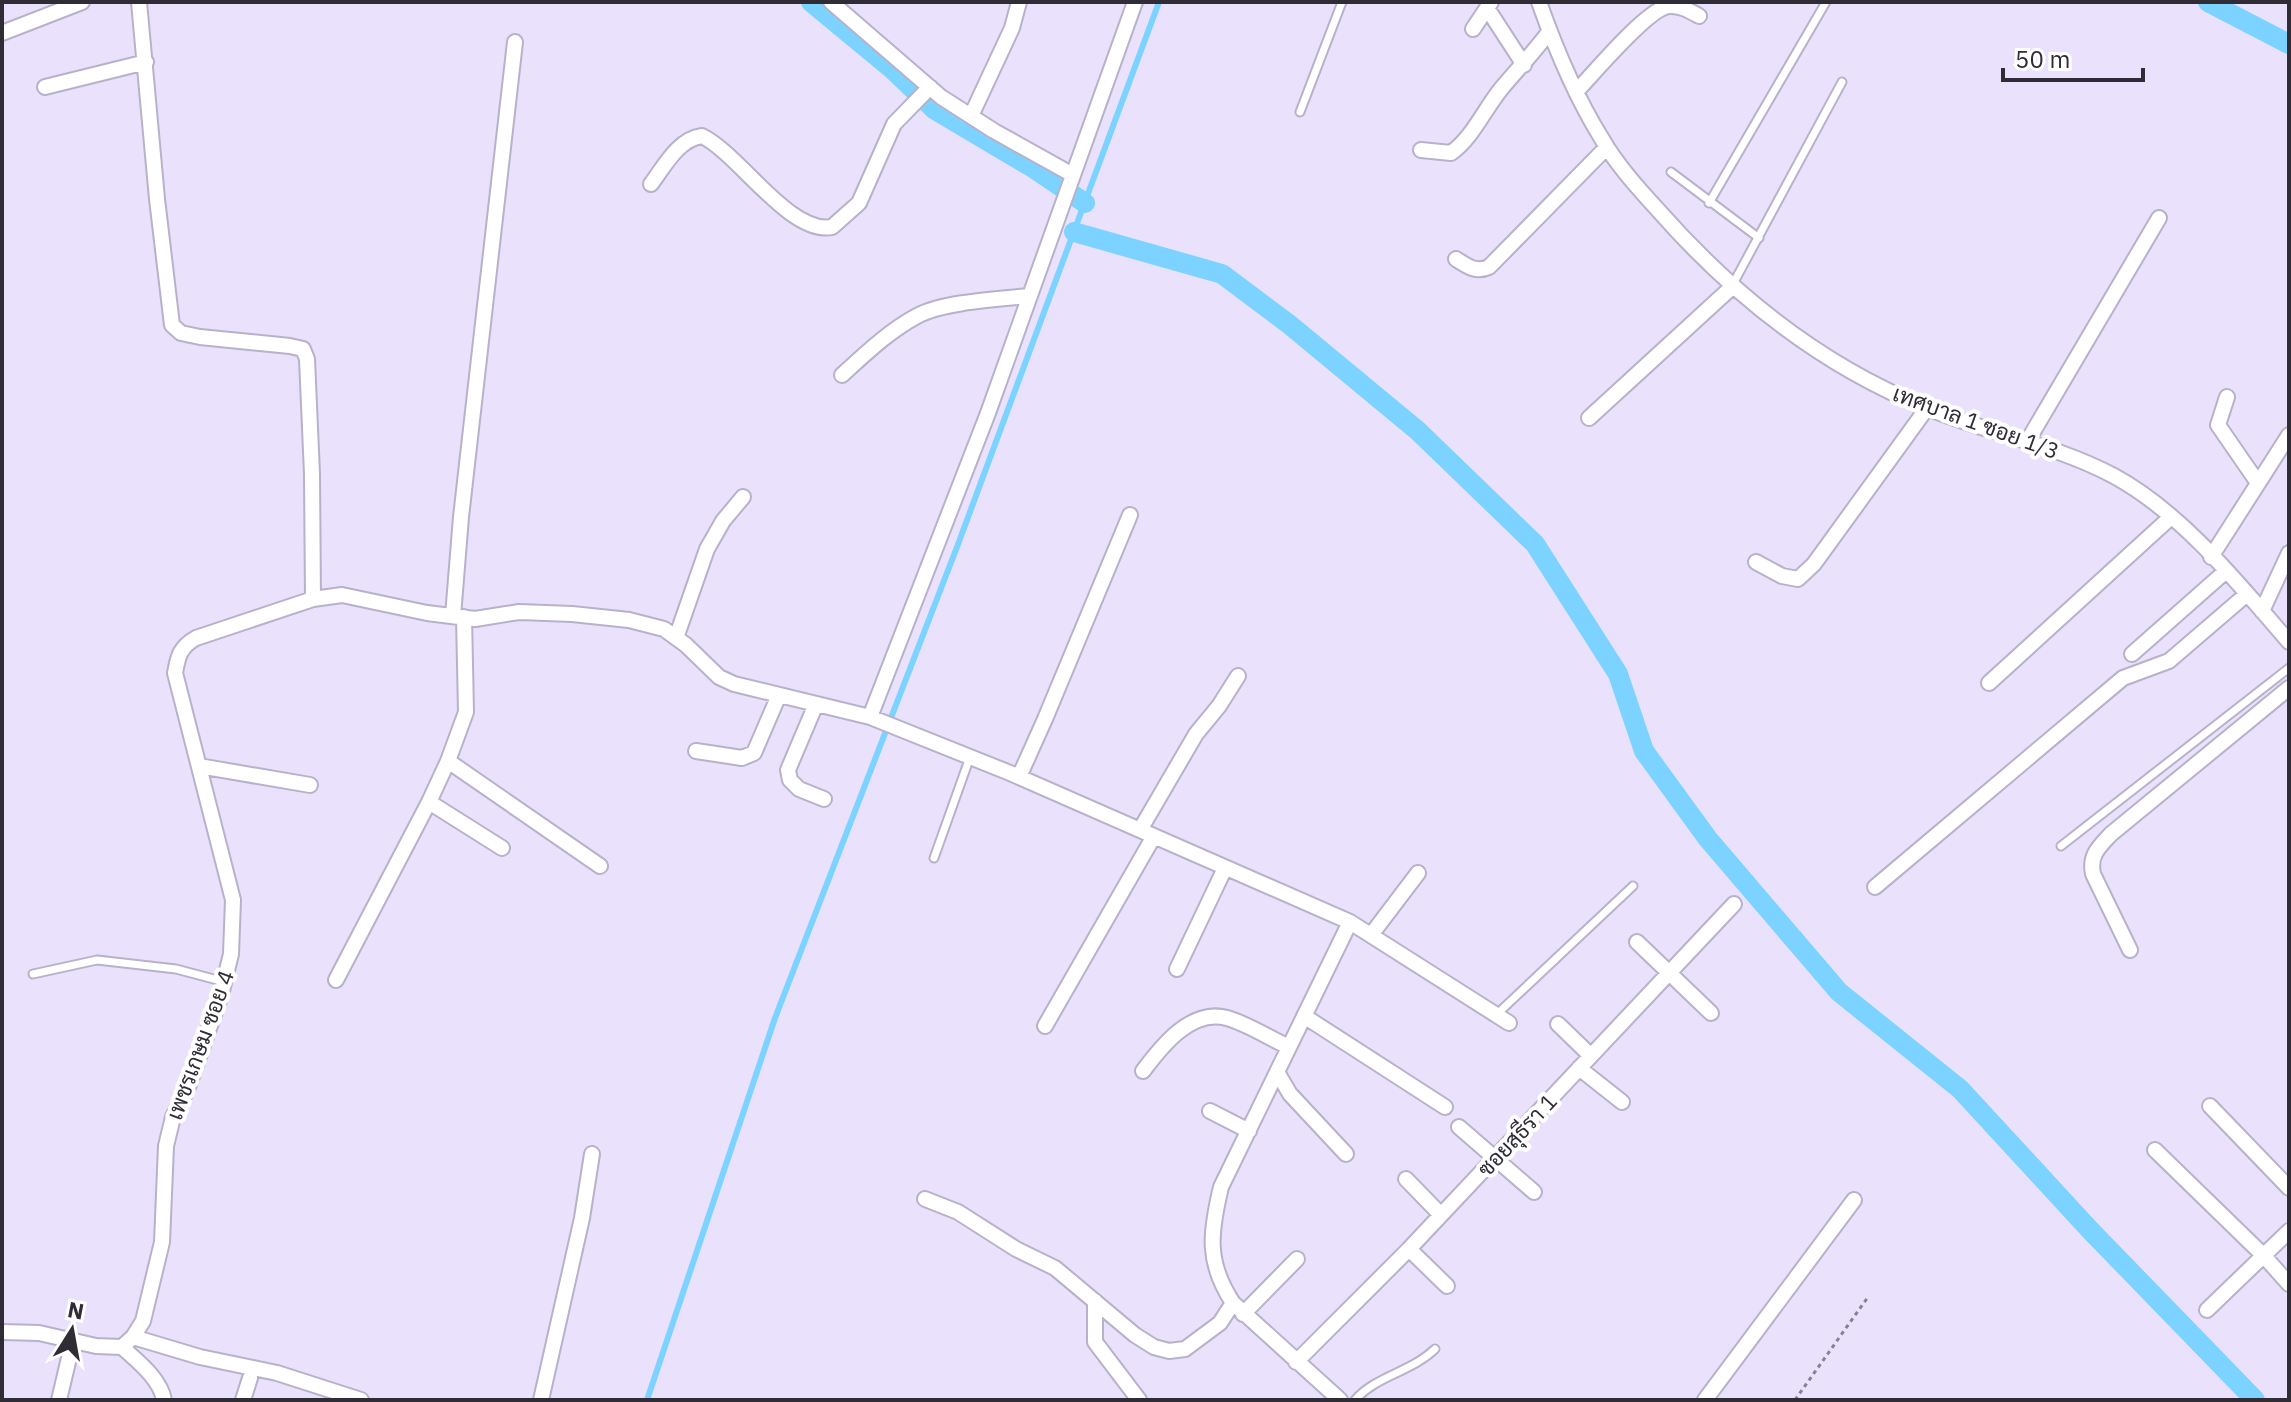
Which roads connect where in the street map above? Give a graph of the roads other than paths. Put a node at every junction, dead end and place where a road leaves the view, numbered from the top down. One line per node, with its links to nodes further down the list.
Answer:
1 (82, 2): 13 (street)
2 (139, 2): 15 (street)
3 (831, 2): 20 (street)
4 (1019, 2): 22 (street)
5 (1135, 2): 26 (street)
6 (1342, 2): 21 (lane)
7 (1539, 2): 12 (street, เทศบาล 1 ซอย 1/3)
8 (1826, 2): 28 (lane)
9 (1489, 5): 11 (street); 16 (street)
10 (1699, 16): 19 (street)
11 (1473, 29)
12 (1549, 32): 16 (street); 19 (street, เทศบาล 1 ซอย 1/3)
13 (2, 33)
14 (515, 42): 51 (street)
15 (146, 62): 18 (street); 49 (street)
16 (1524, 65): 24 (street)
17 (1842, 82): 30 (lane)
18 (45, 87)
19 (1576, 92): 23 (street, เทศบาล 1 ซอย 1/3)
20 (923, 93): 22 (street); 27 (street)
21 (1300, 112)
22 (971, 116): 26 (street)
23 (1607, 147): 31 (street); 32 (street, เทศบาล 1 ซอย 1/3)
24 (1421, 150)
25 (1671, 172): 28 (lane)
26 (1072, 179): 33 (street)
27 (651, 184)
28 (1709, 203): 30 (lane)
29 (2159, 218): 39 (street)
30 (1759, 238): 32 (lane)
31 (1456, 259)
32 (1732, 287): 36 (street, เทศบาล 1 ซอย 1/3); 37 (street)
33 (1029, 296): 34 (street); 61 (street)
34 (842, 375)
35 (2227, 397): 40 (street)
36 (1927, 408): 39 (street, เทศบาล 1 ซอย 1/3); 46 (street)
37 (1589, 418)
38 (2289, 435): 40 (street)
39 (2027, 442): 43 (street, เทศบาล 1 ซอย 1/3)
40 (2258, 483): 45 (street)
41 (743, 497): 52 (street)
42 (1130, 515): 66 (street)
43 (2171, 517): 45 (street, เทศบาล 1 ซอย 1/3); 57 (street)
44 (2289, 553): 50 (street)
45 (2211, 557): 47 (street, เทศบาล 1 ซอย 1/3)
46 (1756, 562)
47 (2226, 571): 48 (street, เทศบาล 1 ซอย 1/3); 54 (street)
48 (2247, 594): 50 (street, เทศบาล 1 ซอย 1/3); 78 (street)
49 (313, 599): 51 (street, เพชรเกษม ซอย 4); 65 (street, เพชรเกษม ซอย 4)
50 (2262, 611): 53 (street, เทศบาล 1 ซอย 1/3)
51 (458, 617): 52 (street, เพชรเกษม ซอย 4); 64 (street)
52 (676, 638): 59 (street, เพชรเกษม ซอย 4)
53 (2289, 642)
54 (2132, 654)
55 (2289, 668): 71 (lane)
56 (1238, 676): 70 (street)
57 (1989, 683)
58 (2289, 688): 83 (street)
59 (779, 695): 60 (street, เพชรเกษม ซอย 4); 62 (street)
60 (816, 704): 61 (street, เพชรเกษม ซอย 4); 68 (street)
61 (873, 718): 63 (street, เพชรเกษม ซอย 4)
62 (696, 751)
63 (970, 757): 66 (street, เพชรเกษม ซอย 4); 73 (lane)
64 (448, 761): 69 (street); 74 (street)
65 (199, 766): 67 (street); 88 (street, เพชรเกษม ซอย 4)
66 (1019, 777): 70 (street, เพชรเกษม ซอย 4)
67 (310, 785)
68 (824, 799)
69 (429, 802): 72 (street); 87 (street)
70 (1147, 833): 75 (street, เพชรเกษม ซอย 4); 93 (street)
71 (2061, 846)
72 (502, 848)
73 (934, 858)
74 (600, 866)
75 (1225, 868): 80 (street, เพชรเกษม ซอย 4); 84 (street)
76 (1418, 873): 81 (street)
77 (1633, 886): 91 (lane)
78 (1875, 887)
79 (1734, 904): 85 (street, ซอยสุธีรา 1)
80 (1350, 922): 81 (street, เพชรเกษม ซอย 4); 90 (street)
81 (1371, 935): 91 (street, เพชรเกษม ซอย 4)
82 (1637, 942): 85 (street)
83 (2130, 950)
84 (1177, 969)
85 (1669, 973): 89 (street); 95 (street, ซอยสุธีรา 1)
86 (33, 974): 88 (lane)
87 (336, 980)
88 (225, 982): 126 (street, เพชรเกษม ซอย 4)
89 (1711, 1013)
90 (1304, 1016): 94 (street); 101 (street)
91 (1502, 1019)
92 (1558, 1024): 95 (street)
93 (1045, 1026)
94 (1289, 1047): 97 (street); 98 (street)
95 (1591, 1056): 96 (street, ซอยสุธีรา 1)
96 (1579, 1068): 99 (street); 108 (street, ซอยสุธีรา 1)
97 (1143, 1071)
98 (1277, 1072): 104 (street); 107 (street)
99 (1622, 1102)
100 (2210, 1106): 110 (street)
101 (1445, 1107)
102 (1210, 1111): 104 (street)
103 (1459, 1127): 108 (street)
104 (1249, 1131): 122 (street)
105 (2155, 1150): 117 (street)
106 (592, 1154): 134 (street)
107 (1346, 1154)
108 (1495, 1158): 111 (street); 114 (street, ซอยสุธีรา 1)
109 (1406, 1179): 114 (street)
110 (2289, 1188)
111 (1534, 1192)
112 (925, 1199): 121 (street)
113 (1854, 1200): 138 (street)
114 (1441, 1215): 116 (street, ซอยสุธีรา 1)
115 (2289, 1231): 117 (street)
116 (1409, 1249): 120 (street); 128 (street, ซอยสุธีรา 1)
117 (2263, 1255): 119 (street); 123 (street)
118 (1297, 1259): 122 (street)
119 (2289, 1284)
120 (1447, 1286)
121 (1095, 1301): 122 (street); 135 (street)
122 (1238, 1308): 128 (street)
123 (2207, 1310)
124 (2, 1332): 125 (street)
125 (73, 1341): 126 (street); 130 (street)
126 (127, 1342): 131 (street); 133 (street)
127 (1435, 1349): 137 (lane)
128 (1296, 1362): 136 (street)
129 (250, 1378): 132 (street)
130 (59, 1400)
131 (164, 1400)
132 (243, 1400)
133 (361, 1400)
134 (541, 1400)
135 (1139, 1400)
136 (1340, 1400)
137 (1355, 1400)
138 (1705, 1400)

